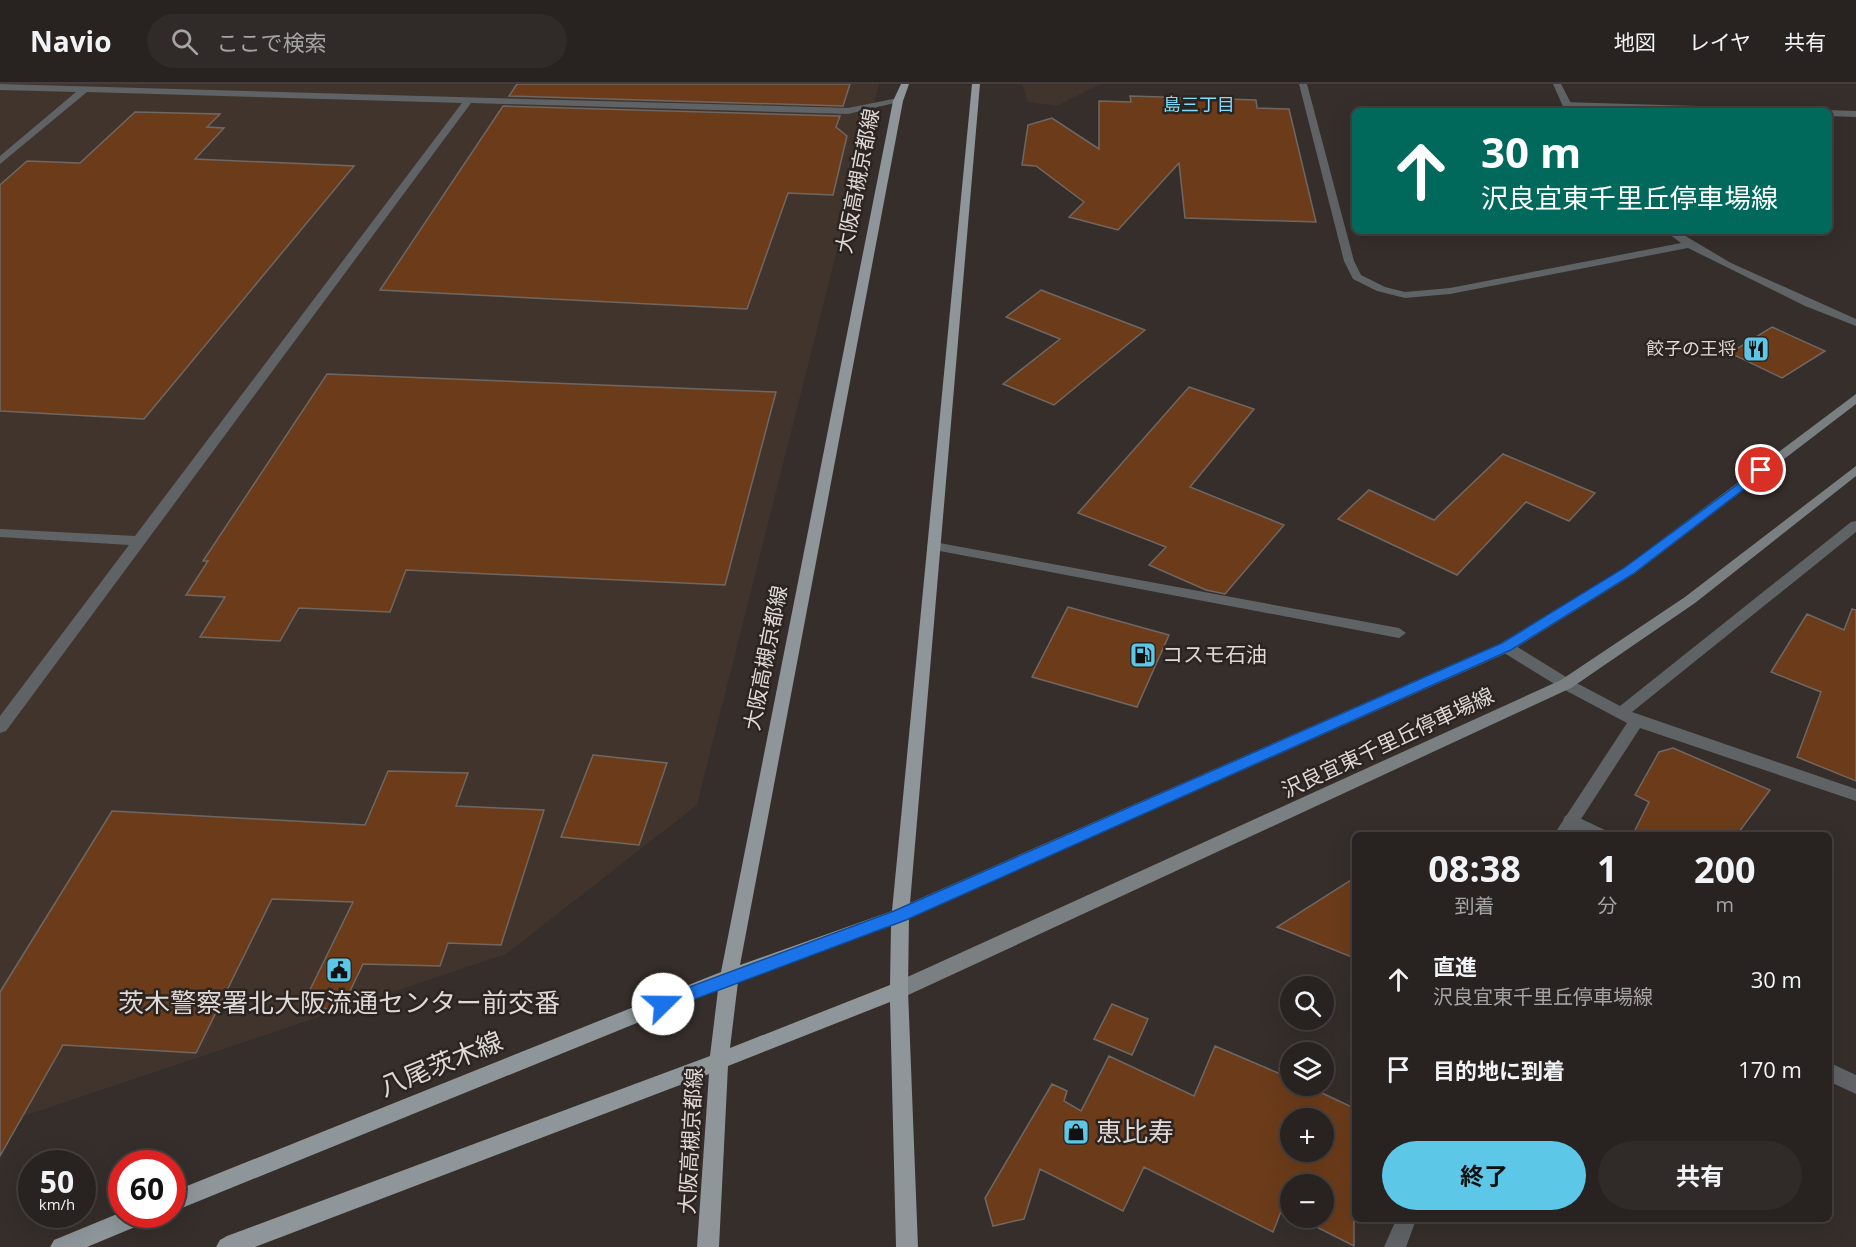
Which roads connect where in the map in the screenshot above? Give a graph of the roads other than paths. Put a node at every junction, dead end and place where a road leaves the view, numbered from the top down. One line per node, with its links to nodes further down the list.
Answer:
1 (905, 84): 7 (main road, 大阪高槻京都線)
2 (976, 84): 22 (main road)
3 (1304, 84): 15 (street)
4 (1557, 84): 9 (street)
5 (0, 87): 6 (street)
6 (84, 90): 8 (street); 13 (street)
7 (898, 100): 8 (street); 33 (main road, 大阪高槻京都線)
8 (467, 102): 21 (street)
9 (1568, 107): 10 (street)
10 (1617, 108)
11 (1832, 113): 12 (street)
12 (1856, 114)
13 (0, 161)
14 (1674, 234): 15 (street)
15 (1689, 245): 16 (street)
16 (1856, 323)
17 (1856, 398): 24 (main road, 沢良宜東千里丘停車場線)
18 (1856, 470): 25 (main road, 沢良宜東千里丘停車場線)
19 (1856, 525): 26 (street)
20 (0, 533): 21 (street)
21 (141, 541): 27 (street)
22 (934, 546): 23 (street); 32 (main road)
23 (1399, 633)
24 (1506, 647): 25 (street); 32 (main road, 沢良宜東千里丘停車場線)
25 (1566, 684): 26 (street); 34 (main road, 沢良宜東千里丘停車場線)
26 (1629, 717): 28 (street); 29 (street)
27 (0, 727)
28 (1856, 795)
29 (1571, 821): 30 (street); 31 (street)
30 (1564, 832)
31 (1593, 832)
32 (900, 915): 33 (main road, 八尾茨木線); 34 (main road)
33 (729, 977): 35 (main road, 大阪高槻京都線); 38 (main road, 八尾茨木線)
34 (899, 990): 35 (main road); 44 (main road)
35 (719, 1061): 42 (main road); 43 (main road, 大阪高槻京都線)
36 (1832, 1073): 37 (street)
37 (1856, 1085)
38 (186, 1196)
39 (1405, 1222): 45 (street)
40 (108, 1228): 41 (main road)
41 (61, 1247)
42 (227, 1247)
43 (708, 1247)
44 (907, 1247)
45 (1395, 1247)

